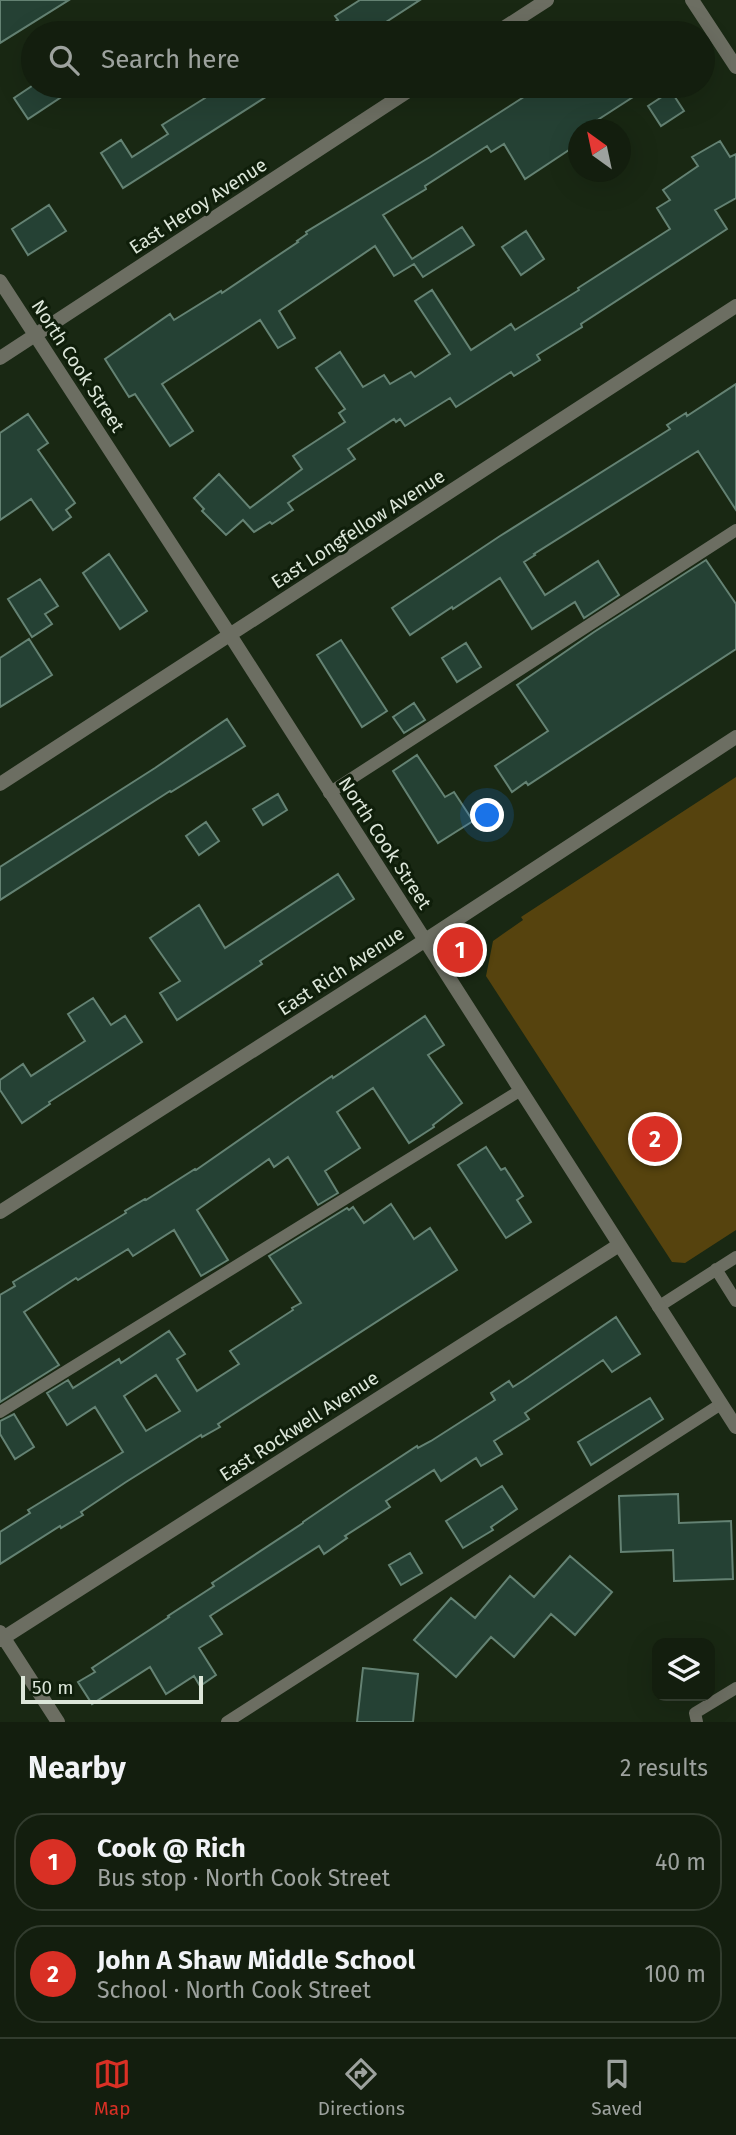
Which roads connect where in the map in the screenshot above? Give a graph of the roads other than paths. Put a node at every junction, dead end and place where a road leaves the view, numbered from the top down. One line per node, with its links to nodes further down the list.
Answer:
1 (547, 0): 3 (street)
2 (692, 0): 4 (street)
3 (515, 21)
4 (706, 21)
5 (715, 35): 6 (street)
6 (736, 67)
7 (398, 98): 10 (street, East Heroy Avenue)
8 (0, 281): 10 (street, North Cook Street)
9 (736, 306): 13 (street, East Longfellow Avenue)
10 (35, 335): 11 (street, East Heroy Avenue); 13 (street, North Cook Street)
11 (0, 358)
12 (736, 530): 16 (lane)
13 (230, 635): 15 (street, East Longfellow Avenue); 16 (street, North Cook Street)
14 (736, 737): 17 (street, East Rich Avenue)
15 (0, 785)
16 (329, 793): 17 (street, North Cook Street)
17 (425, 940): 18 (street, North Cook Street); 19 (street, East Rich Avenue)
18 (521, 1090): 20 (street, North Cook Street); 26 (lane)
19 (0, 1212)
20 (619, 1245): 24 (street, North Cook Street); 28 (street, East Rockwell Avenue)
21 (736, 1257): 22 (lane)
22 (716, 1269): 23 (lane); 24 (lane)
23 (736, 1301)
24 (659, 1307): 25 (street, North Cook Street)
25 (721, 1404): 27 (street, North Cook Street); 31 (lane)
26 (0, 1412)
27 (736, 1427)
28 (1, 1636): 30 (street)
29 (736, 1688): 32 (lane)
30 (58, 1722)
31 (227, 1722)
32 (697, 1722)

